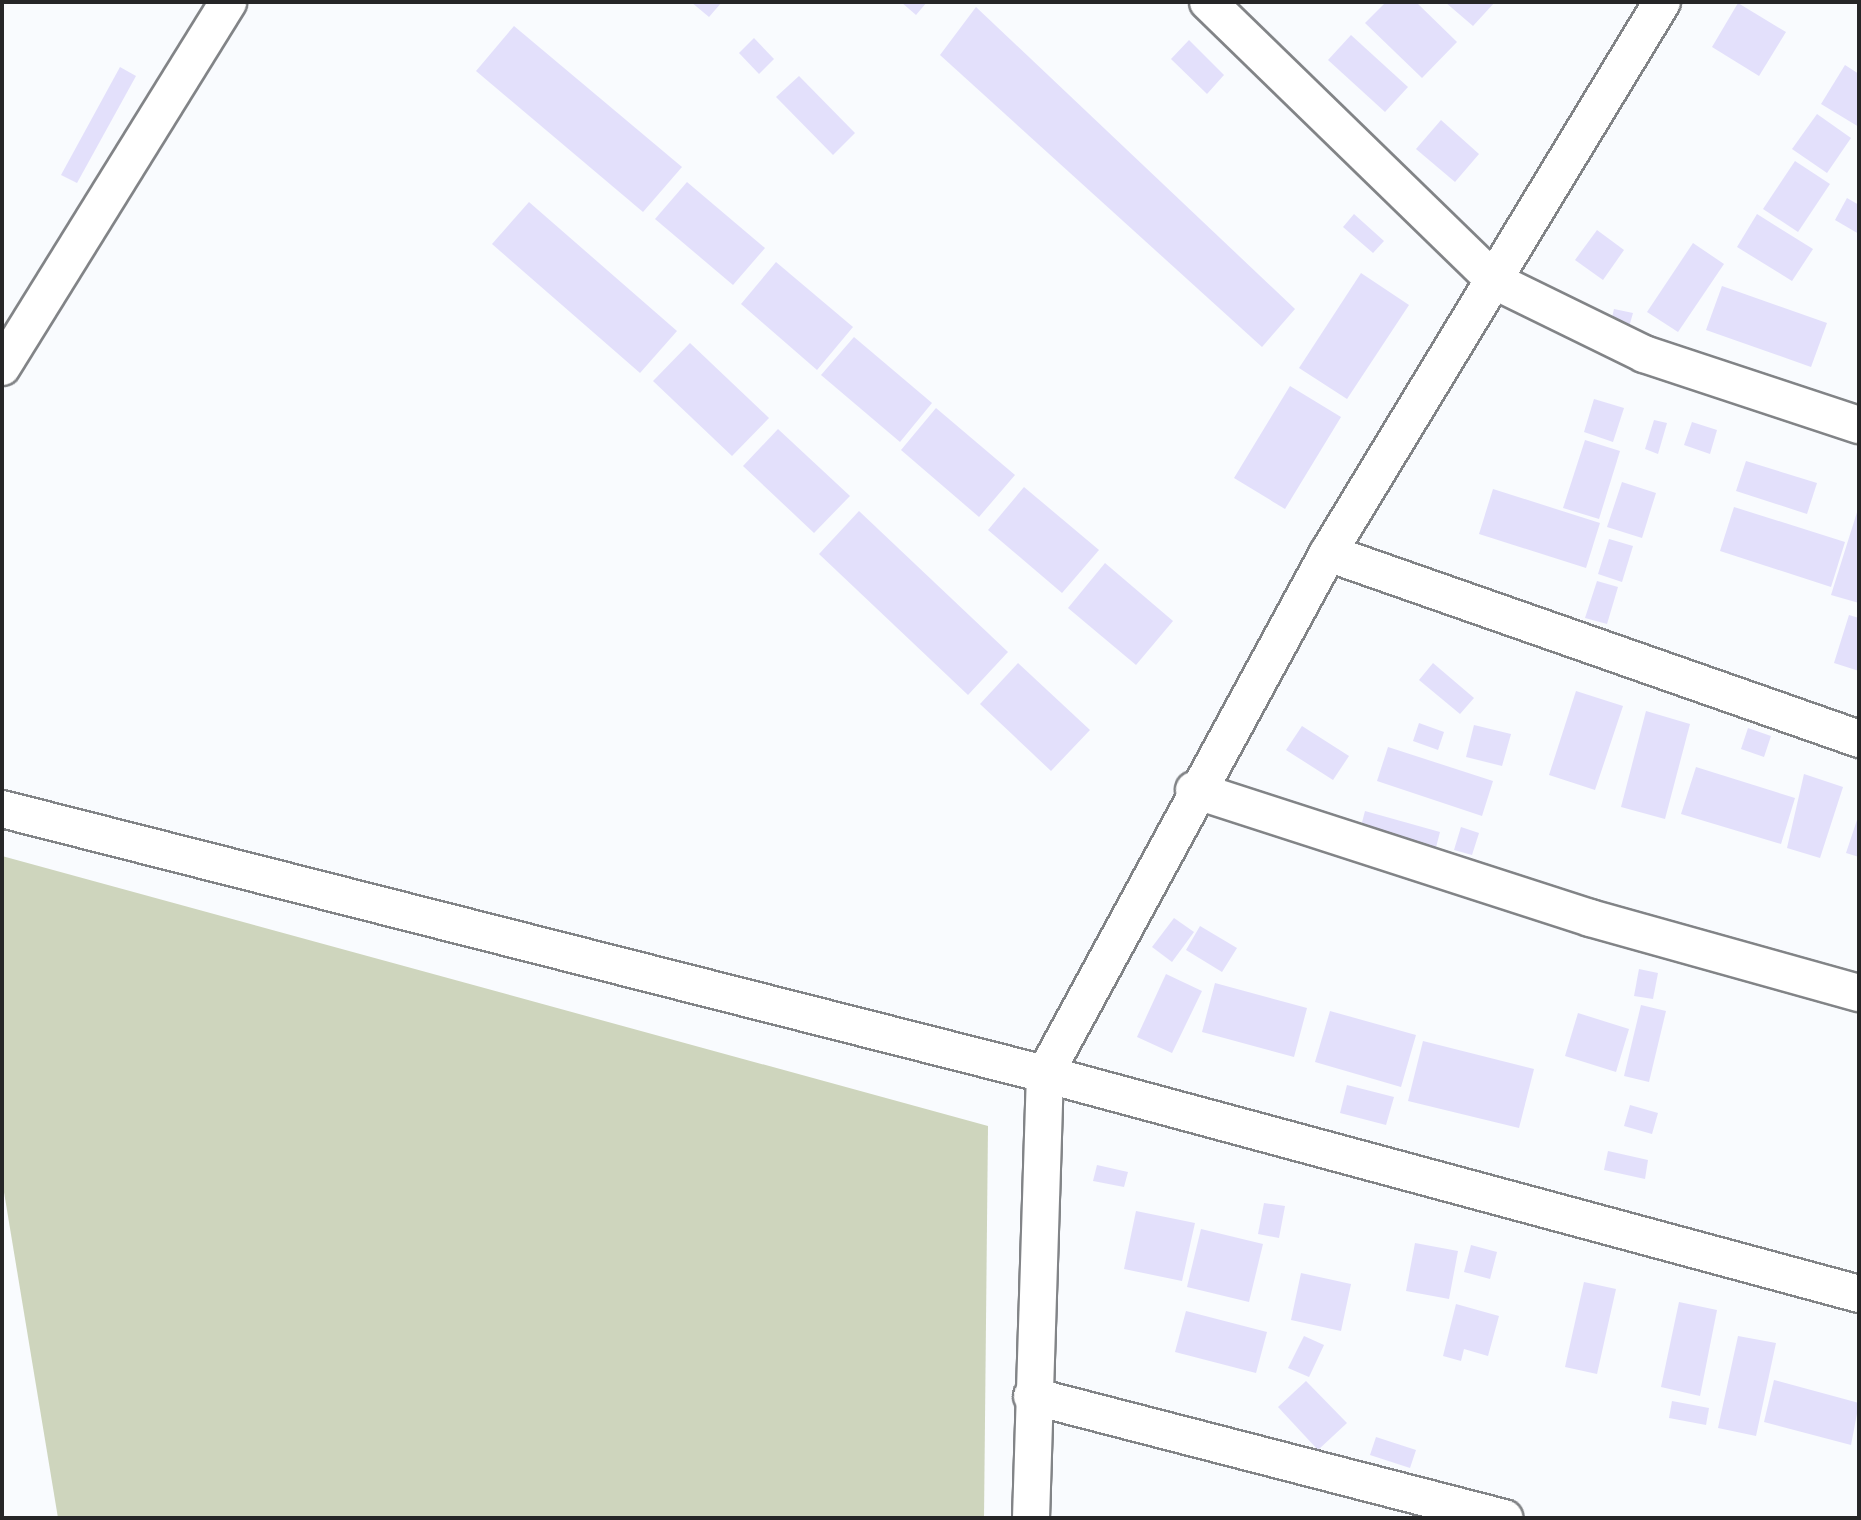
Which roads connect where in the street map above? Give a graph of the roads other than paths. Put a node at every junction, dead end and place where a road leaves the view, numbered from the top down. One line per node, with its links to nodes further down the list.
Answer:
1 (228, 2): 5 (street)
2 (1208, 2): 4 (street)
3 (1651, 7): 4 (street)
4 (1495, 281): 6 (street); 7 (street)
5 (2, 367)
6 (1859, 425)
7 (1328, 553): 8 (street); 9 (street)
8 (1859, 739)
9 (1194, 790): 11 (street); 12 (street)
10 (2, 809): 12 (street)
11 (1859, 993)
12 (1045, 1074): 13 (street); 14 (street)
13 (1859, 1294)
14 (1032, 1396): 15 (street); 16 (street)
15 (1031, 1518)
16 (1504, 1518)

